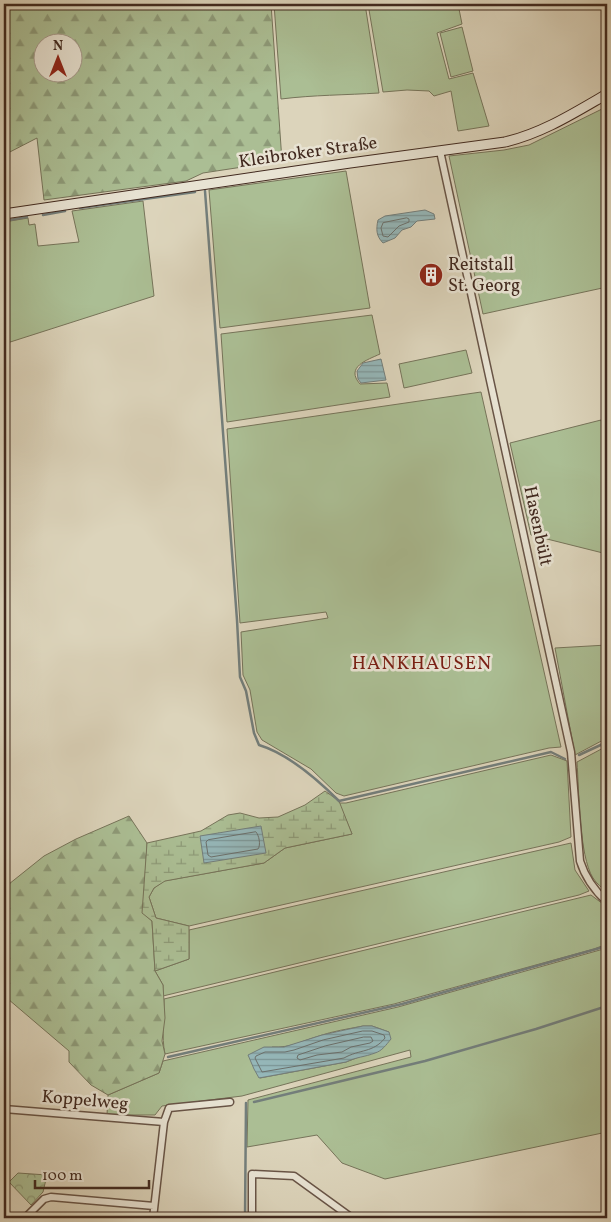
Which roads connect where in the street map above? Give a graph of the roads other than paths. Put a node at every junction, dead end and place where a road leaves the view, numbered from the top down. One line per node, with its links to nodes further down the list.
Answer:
1 (607, 94): 2 (street, Kleibroker Straße)
2 (440, 150): 3 (street, Kleibroker Straße); 4 (street, Hasenbült)
3 (4, 214)
4 (607, 902)
5 (230, 1102): 7 (street)
6 (4, 1109): 7 (street, Koppelweg)
7 (164, 1122): 8 (street)
8 (154, 1206): 9 (street); 10 (street)
9 (25, 1218)
10 (153, 1218)
11 (252, 1218): 12 (street)
12 (352, 1218)

